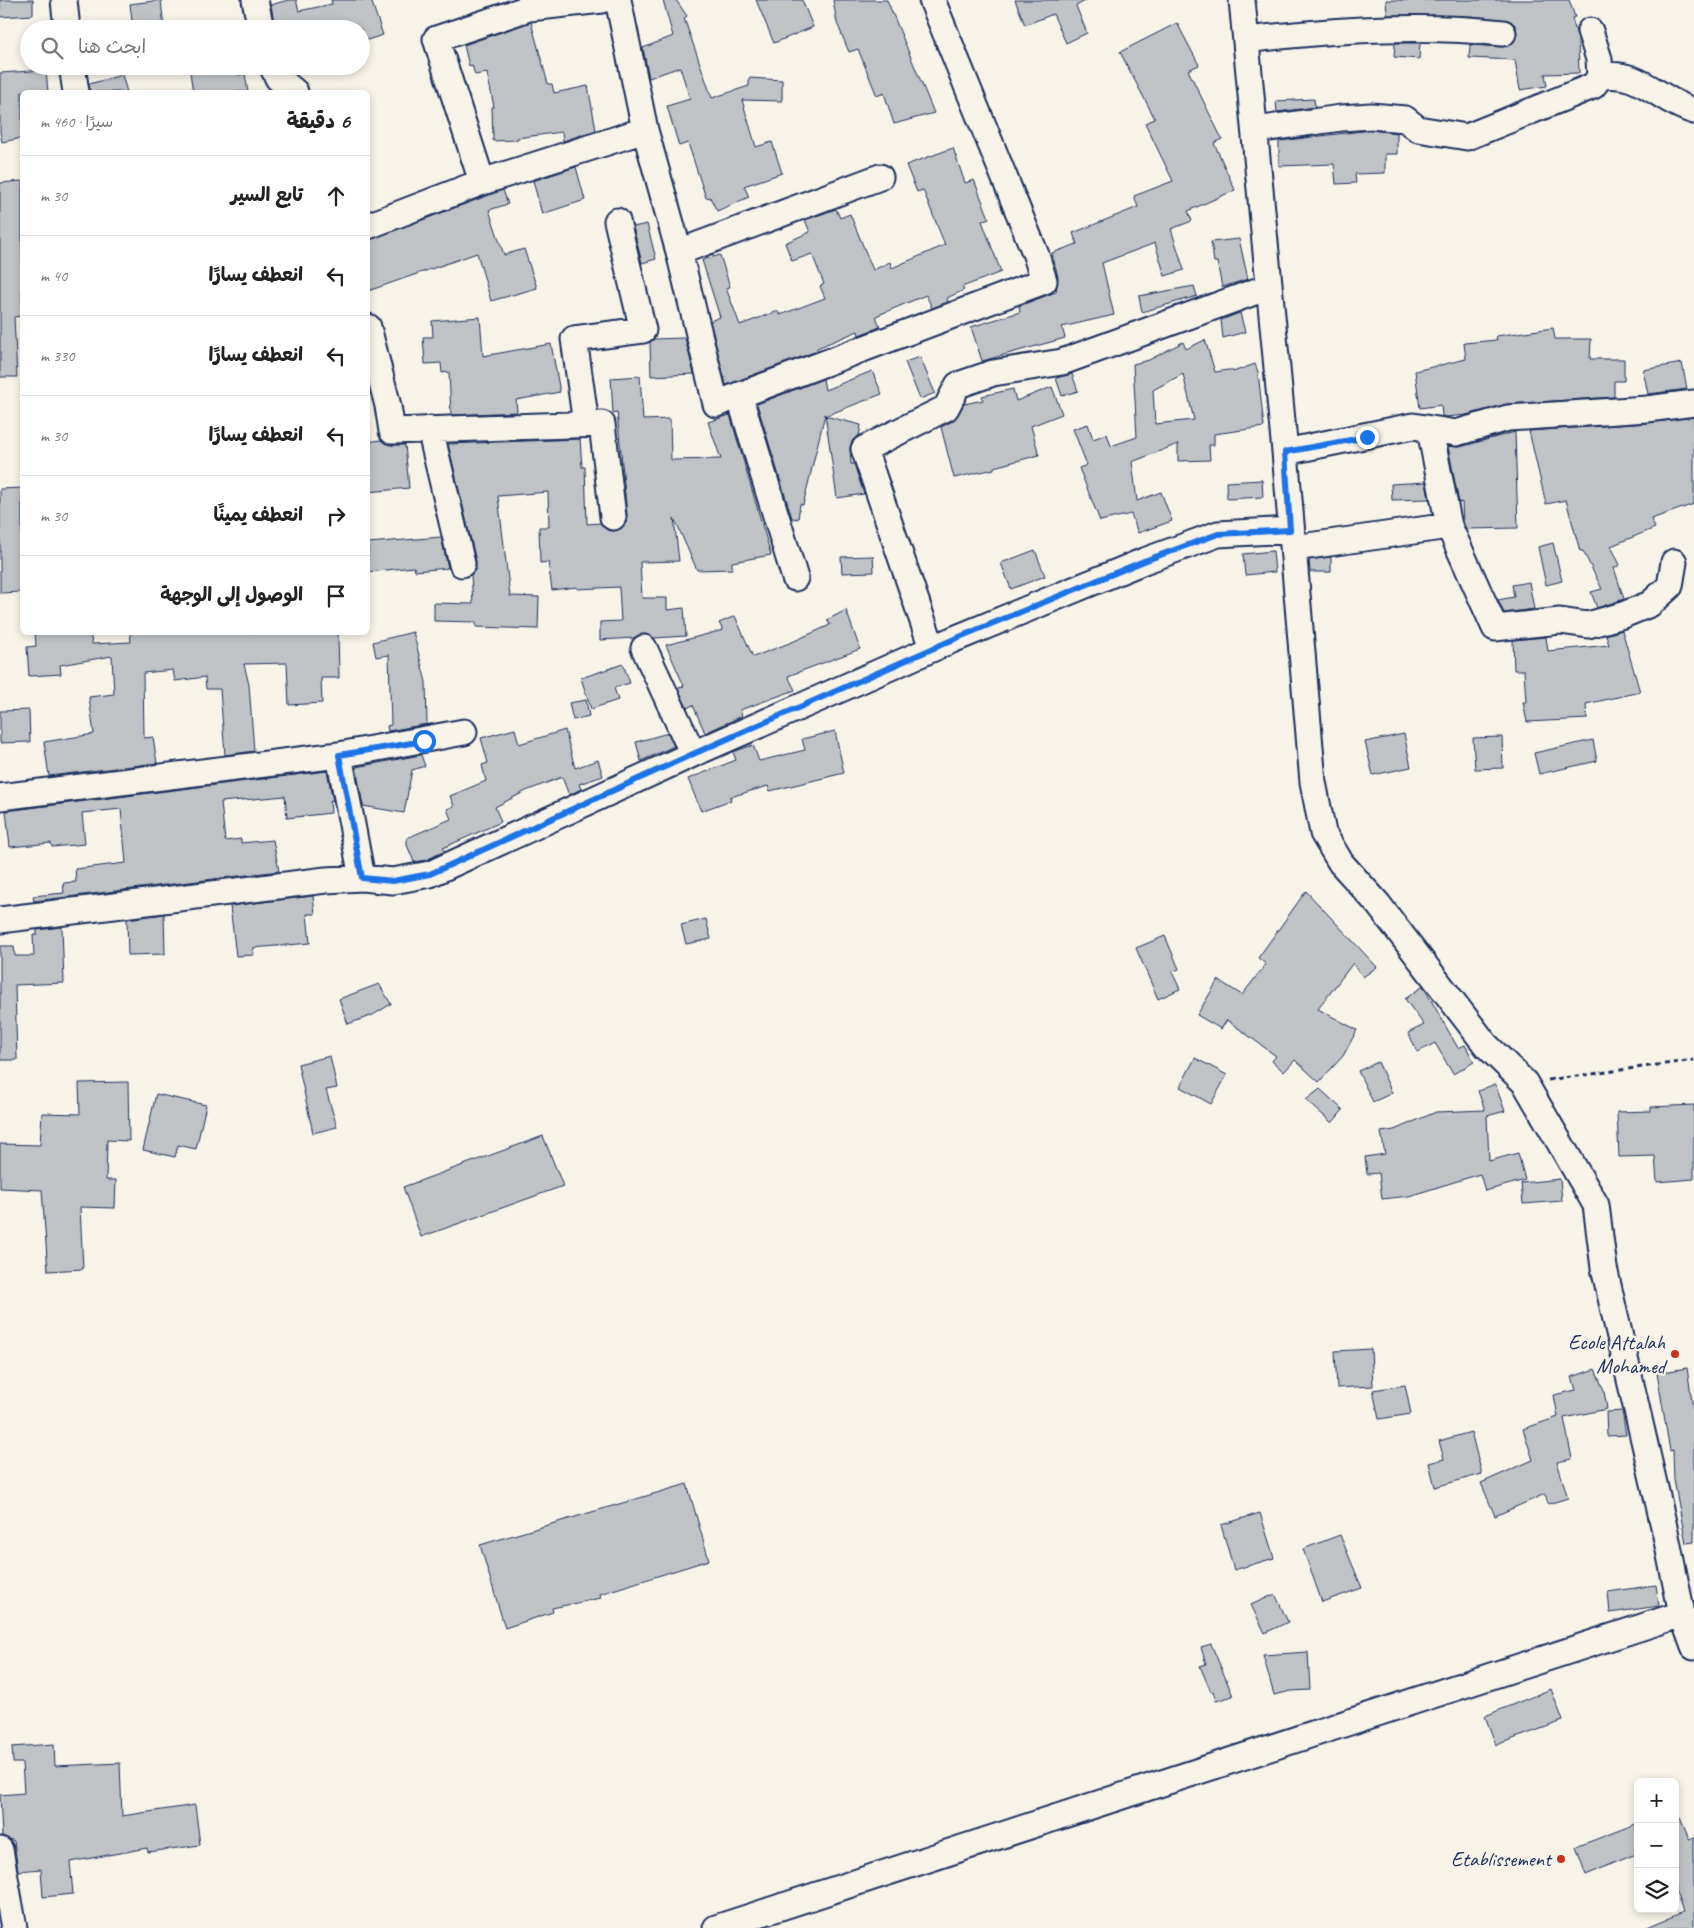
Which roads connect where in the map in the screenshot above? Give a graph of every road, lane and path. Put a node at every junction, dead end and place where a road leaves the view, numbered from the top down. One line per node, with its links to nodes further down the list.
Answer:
1 (64, 0): 7 (street)
2 (256, 0): 8 (street)
3 (602, 0): 21 (street)
4 (618, 0): 18 (street)
5 (932, 0): 27 (street)
6 (1242, 0): 11 (street)
7 (66, 20)
8 (259, 20)
9 (1590, 31): 14 (street)
10 (1503, 33): 11 (street)
11 (1246, 40): 19 (street)
12 (73, 75): 15 (street)
13 (276, 75): 16 (street)
14 (1600, 77): 17 (street); 19 (street)
15 (76, 90)
16 (293, 90)
17 (1694, 111)
18 (645, 130): 21 (street); 24 (street)
19 (1255, 130): 25 (street)
20 (880, 177): 24 (street)
21 (482, 182): 23 (street)
22 (617, 221): 30 (street)
23 (370, 225)
24 (679, 252): 27 (street)
25 (1268, 287): 33 (street); 41 (street)
26 (370, 343): 29 (street)
27 (739, 395): 39 (street)
28 (1694, 403): 32 (street)
29 (378, 407): 31 (street)
30 (586, 424): 31 (street); 34 (street)
31 (430, 430): 38 (street)
32 (1430, 430): 33 (street); 35 (street)
33 (1285, 452): 36 (street)
34 (613, 517)
35 (1449, 526): 36 (street); 37 (street)
36 (1292, 539): 41 (street); 49 (street)
37 (1674, 562)
38 (462, 564)
39 (795, 578)
40 (644, 648): 43 (street)
41 (932, 648): 43 (street)
42 (464, 732): 44 (street)
43 (693, 754): 46 (street)
44 (339, 755): 45 (street); 46 (street)
45 (0, 797)
46 (362, 878): 47 (street)
47 (0, 920)
48 (1694, 1060): 49 (path)
49 (1525, 1083): 50 (street)
50 (1682, 1614): 51 (street); 54 (street)
51 (1694, 1647)
52 (0, 1850): 53 (street)
53 (14, 1928)
54 (716, 1928)

